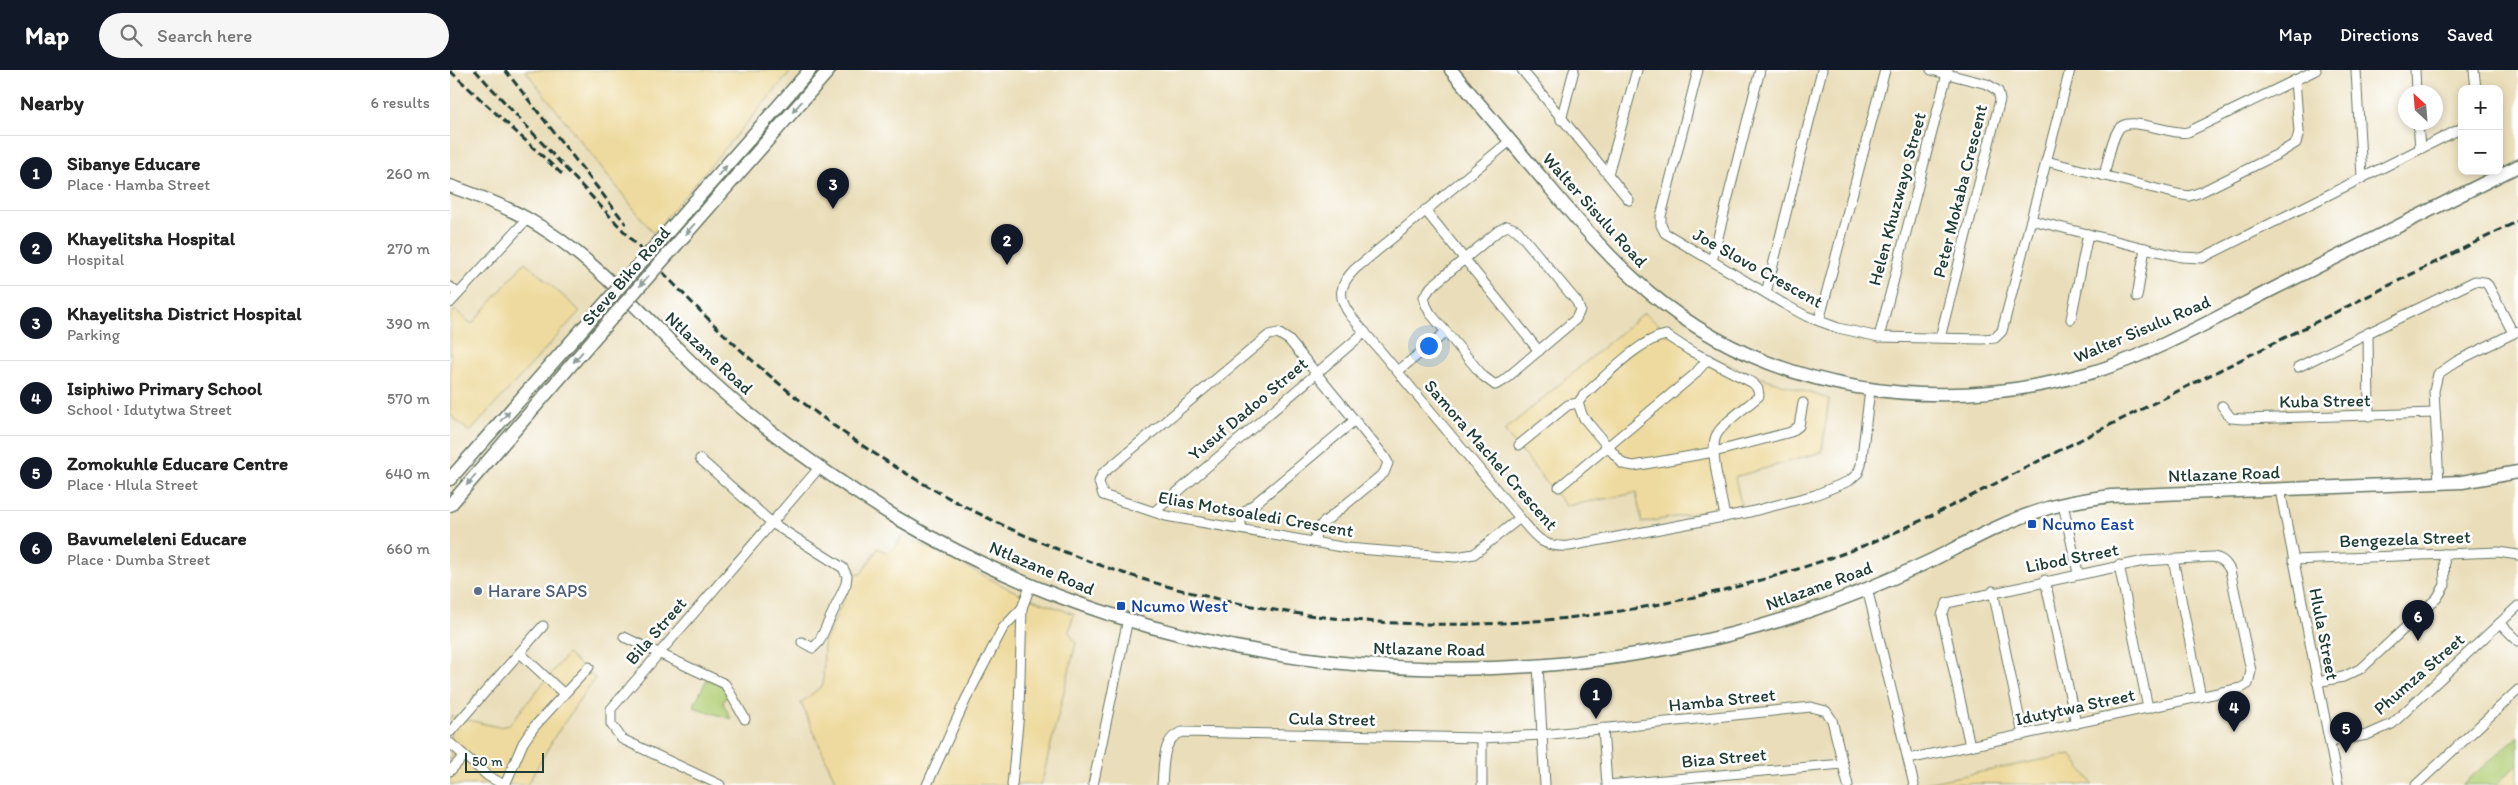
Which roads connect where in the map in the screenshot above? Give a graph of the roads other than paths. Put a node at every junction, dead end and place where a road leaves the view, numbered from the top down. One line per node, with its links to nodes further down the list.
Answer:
1 (810, 70): 71 (street, Steve Biko Road, one-way to 1, bridge)
2 (829, 70): 76 (street, Steve Biko Road, one-way to 76, bridge)
3 (1451, 70): 24 (street, Walter Sisulu Road)
4 (1522, 70): 21 (street)
5 (1574, 70): 21 (street)
6 (1637, 70): 28 (street)
7 (1698, 70): 39 (street, Joe Slovo Crescent)
8 (1760, 70): 39 (street)
9 (1822, 70): 41 (street)
10 (1885, 70): 46 (street)
11 (1931, 70): 17 (street, Peter Mokaba Crescent)
12 (2070, 70): 26 (street, Joe Slovo Crescent)
13 (2316, 70): 18 (street)
14 (2356, 70): 30 (street)
15 (2415, 70): 19 (street)
16 (2474, 70): 20 (street)
17 (1947, 72): 51 (street, Helen Khuzwayo Street); 52 (street, Peter Mokaba Crescent)
18 (2295, 80): 29 (street); 29 (street)
19 (2416, 85)
20 (2476, 85)
21 (1561, 120): 28 (street)
22 (2419, 130): 25 (street)
23 (2458, 130): 25 (street)
24 (1510, 141): 33 (street, Samora Machel Crescent); 58 (street, Walter Sisulu Road)
25 (2420, 149): 30 (street)
26 (2046, 161): 29 (street); 35 (street, Joe Slovo Crescent)
27 (2518, 166): 58 (street, Walter Sisulu Road)
28 (1608, 174): 32 (street)
29 (2104, 176)
30 (2362, 178): 37 (street)
31 (450, 186): 34 (street, Ntlazane Road)
32 (1629, 200)
33 (1425, 210): 38 (street); 47 (street, Samora Machel Crescent)
34 (527, 219): 42 (street); 69 (street, Ntlazane Road)
35 (2031, 220): 36 (street); 52 (street, Joe Slovo Crescent)
36 (2088, 234): 37 (street); 45 (street)
37 (2145, 248): 43 (street)
38 (1464, 260): 48 (street); 53 (street); 53 (street)
39 (1712, 261): 41 (street, Joe Slovo Crescent)
40 (450, 287): 42 (street)
41 (1766, 293): 46 (street, Joe Slovo Crescent)
42 (458, 294): 44 (street)
43 (2138, 297)
44 (450, 303)
45 (2071, 319)
46 (1818, 321): 51 (street, Joe Slovo Crescent)
47 (1365, 332): 56 (street, Samora Machel Crescent); 57 (street, Yusuf Dadoo Street)
48 (1446, 332): 53 (street); 56 (street)
49 (2516, 332): 50 (street); 62 (street)
50 (2368, 333): 55 (street); 63 (street)
51 (1879, 337): 52 (street, Joe Slovo Crescent)
52 (1940, 338)
53 (1539, 351)
54 (1708, 360): 59 (street); 66 (street); 67 (street)
55 (2298, 367)
56 (1398, 371): 79 (street, Samora Machel Crescent)
57 (1317, 373): 64 (street); 77 (street, Yusuf Dadoo Street); 77 (street, Elias Motsoaledi Crescent)
58 (1870, 389): 78 (street, Samora Machel Crescent)
59 (1578, 403): 65 (street); 66 (street)
60 (1803, 404): 67 (street)
61 (2222, 406): 63 (street, Kuba Street)
62 (2434, 413): 63 (street, Kuba Street); 72 (street)
63 (2369, 416)
64 (1355, 420): 81 (street); 82 (street)
65 (1519, 445)
66 (1608, 447): 67 (street); 73 (street)
67 (1714, 452): 78 (street)
68 (700, 458): 80 (street)
69 (819, 468): 80 (street, Bila Street); 90 (street, Ntlazane Road)
70 (2518, 472): 72 (street, Ntlazane Road)
71 (450, 479)
72 (2439, 483): 74 (street, Ntlazane Road)
73 (1559, 487)
74 (2280, 490): 75 (street, Ntlazane Road); 86 (street, Hlula Street)
75 (2063, 504): 88 (street); 91 (street, Ntlazane Road)
76 (450, 505)
77 (1154, 512): 81 (street, Elias Motsoaledi Crescent)
78 (1725, 517): 79 (street, Samora Machel Crescent)
79 (1520, 518): 82 (street, Elias Motsoaledi Crescent)
80 (772, 523): 100 (street); 102 (street, Bila Street)
81 (1241, 529): 82 (street, Elias Motsoaledi Crescent)
82 (1315, 542)
83 (2444, 554): 84 (street, Bengezela Street); 86 (street, Bengezela Street); 105 (street)
84 (2518, 555)
85 (2173, 559): 87 (street, Libod Street); 106 (street, Libod Street); 109 (street)
86 (2293, 560): 105 (street, Hlula Street)
87 (2119, 566): 88 (street, Libod Street); 110 (street)
88 (2078, 573): 89 (street, Libod Street)
89 (2045, 580): 92 (street, Libod Street); 112 (street)
90 (1030, 584): 94 (street); 95 (street, Ntlazane Road)
91 (1867, 588): 103 (street, Ntlazane Road); 122 (street)
92 (1993, 591): 116 (street); 120 (street, Libod Street)
93 (2518, 606): 96 (street, Phumza Street)
94 (1022, 608): 127 (street); 128 (street)
95 (1128, 619): 103 (street, Ntlazane Road); 129 (street)
96 (2500, 623): 99 (street); 118 (street, Phumza Street)
97 (543, 626): 101 (street)
98 (624, 637): 102 (street)
99 (2518, 641)
100 (802, 642)
101 (520, 653): 108 (street); 114 (street)
102 (658, 653): 111 (street); 126 (street, Bila Street)
103 (1538, 666): 115 (street)
104 (589, 667): 108 (street)
105 (2317, 682): 118 (street, Hlula Street)
106 (2248, 684): 109 (street, Idutytwa Street)
107 (2518, 690): 137 (street)
108 (564, 694): 125 (street)
109 (2201, 697): 110 (street, Idutytwa Street)
110 (2148, 708): 112 (street, Idutytwa Street)
111 (744, 719)
112 (2076, 724): 116 (street, Idutytwa Street)
113 (1603, 728): 115 (street, Hamba Street); 123 (street, Hamba Street); 133 (street)
114 (450, 732)
115 (1542, 734): 117 (street, Cula Street); 132 (street)
116 (2023, 735): 120 (street, Idutytwa Street)
117 (1482, 738): 130 (street, Cula Street); 131 (street)
118 (2330, 742): 136 (street, Hlula Street)
119 (450, 743): 121 (street)
120 (1970, 746): 122 (street, Idutytwa Street)
121 (464, 756): 124 (street); 125 (street)
122 (1908, 760): 135 (street)
123 (1843, 764): 133 (street, Biza Street); 134 (street, Hamba Street)
124 (450, 771)
125 (504, 785)
126 (720, 785)
127 (927, 785)
128 (1012, 785)
129 (1094, 785)
130 (1162, 785)
131 (1482, 785)
132 (1545, 785)
133 (1607, 785)
134 (1848, 785)
135 (1914, 785)
136 (2338, 785)
137 (2416, 785)

